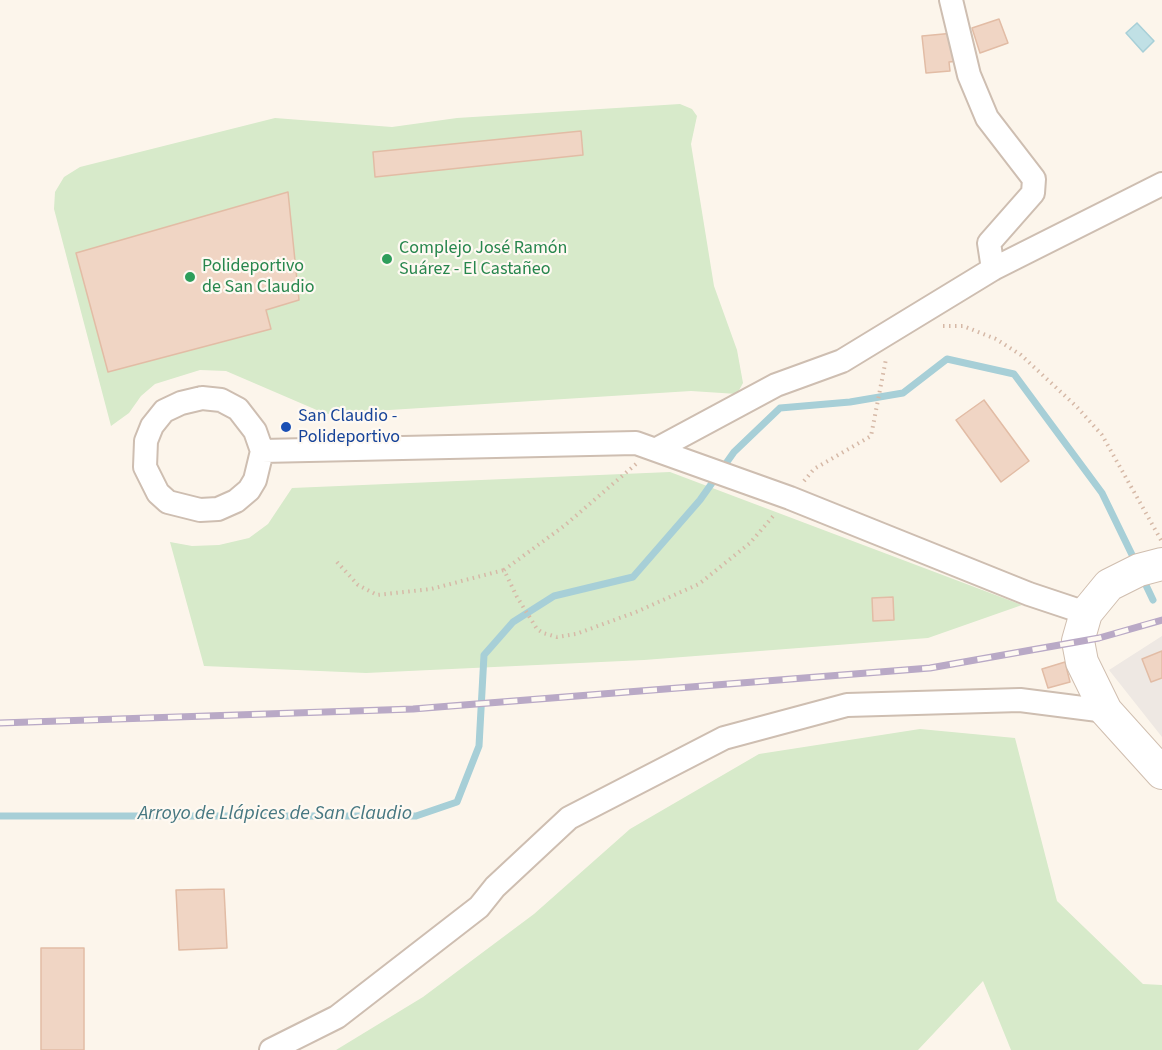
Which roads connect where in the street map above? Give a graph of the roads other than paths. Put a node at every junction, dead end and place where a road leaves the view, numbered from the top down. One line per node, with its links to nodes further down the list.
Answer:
1 (951, 0): 3 (street)
2 (1162, 184): 3 (street)
3 (993, 269): 4 (street)
4 (657, 449): 5 (street); 7 (street)
5 (262, 451): 5 (street)
6 (1154, 561): 7 (street)
7 (1086, 613): 8 (street)
8 (1106, 711): 9 (street); 10 (street)
9 (1162, 773)
10 (271, 1050)

